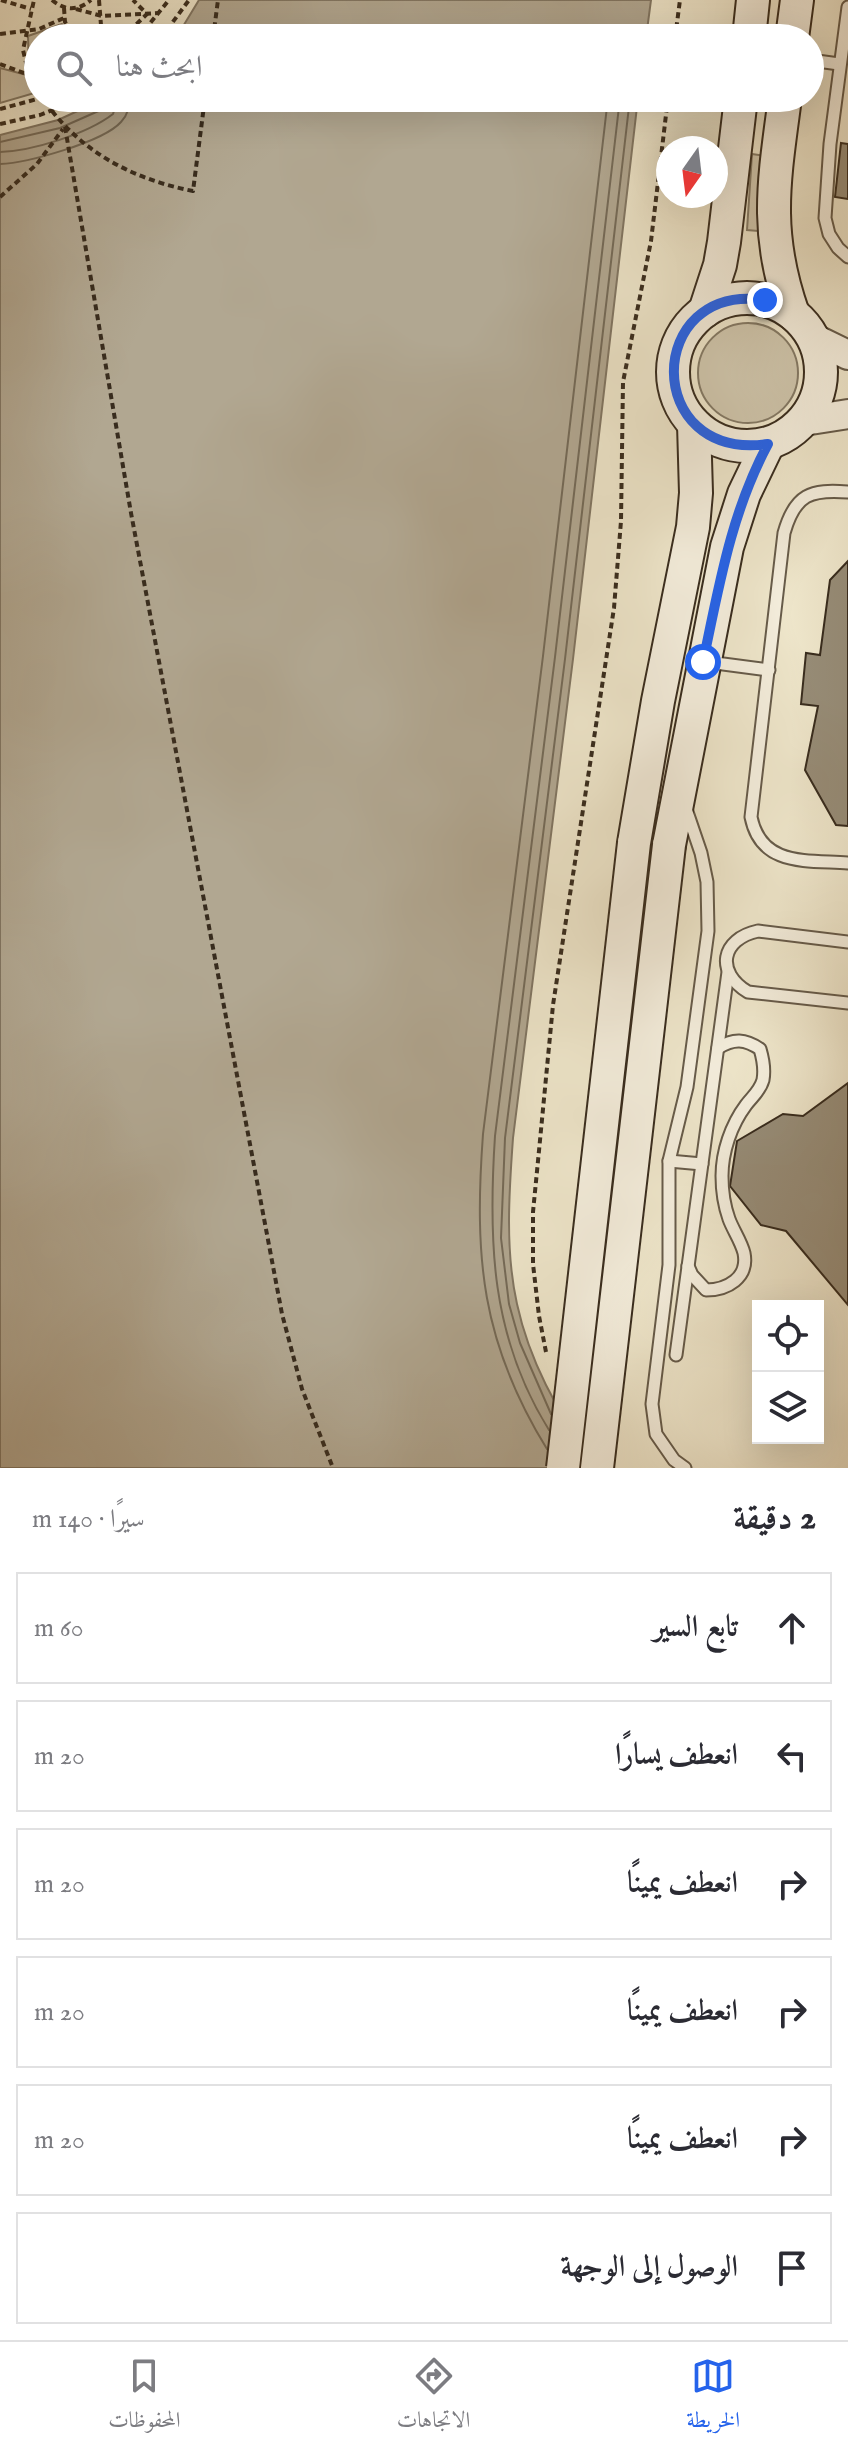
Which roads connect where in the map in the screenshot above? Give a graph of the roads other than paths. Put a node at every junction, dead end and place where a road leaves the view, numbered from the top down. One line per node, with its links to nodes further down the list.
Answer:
1 (753, 0): 4 (main road)
2 (797, 0): 5 (main road)
3 (848, 7): 7 (lane)
4 (750, 24)
5 (794, 24)
6 (824, 62): 7 (lane)
7 (839, 64): 10 (lane)
8 (739, 112): 11 (main road)
9 (783, 112): 12 (main road)
10 (848, 257)
11 (705, 311): 12 (main road); 16 (main road)
12 (803, 326): 13 (street); 15 (main road)
13 (848, 355)
14 (848, 414): 15 (street)
15 (804, 421): 17 (main road)
16 (694, 424): 17 (main road); 31 (main road, bridge)
17 (768, 444): 19 (main road)
18 (848, 492): 20 (lane)
19 (703, 662): 20 (lane); 21 (main road)
20 (769, 670): 22 (lane)
21 (679, 787): 27 (lane); 32 (main road, bridge)
22 (848, 863)
23 (848, 942): 24 (lane)
24 (728, 972): 25 (lane); 26 (lane)
25 (848, 1003)
26 (718, 1048): 28 (lane); 29 (lane)
27 (669, 1161): 28 (lane); 33 (lane)
28 (702, 1164): 29 (lane)
29 (688, 1265): 30 (lane)
30 (676, 1355)
31 (563, 1468)
32 (597, 1468)
33 (685, 1468)

